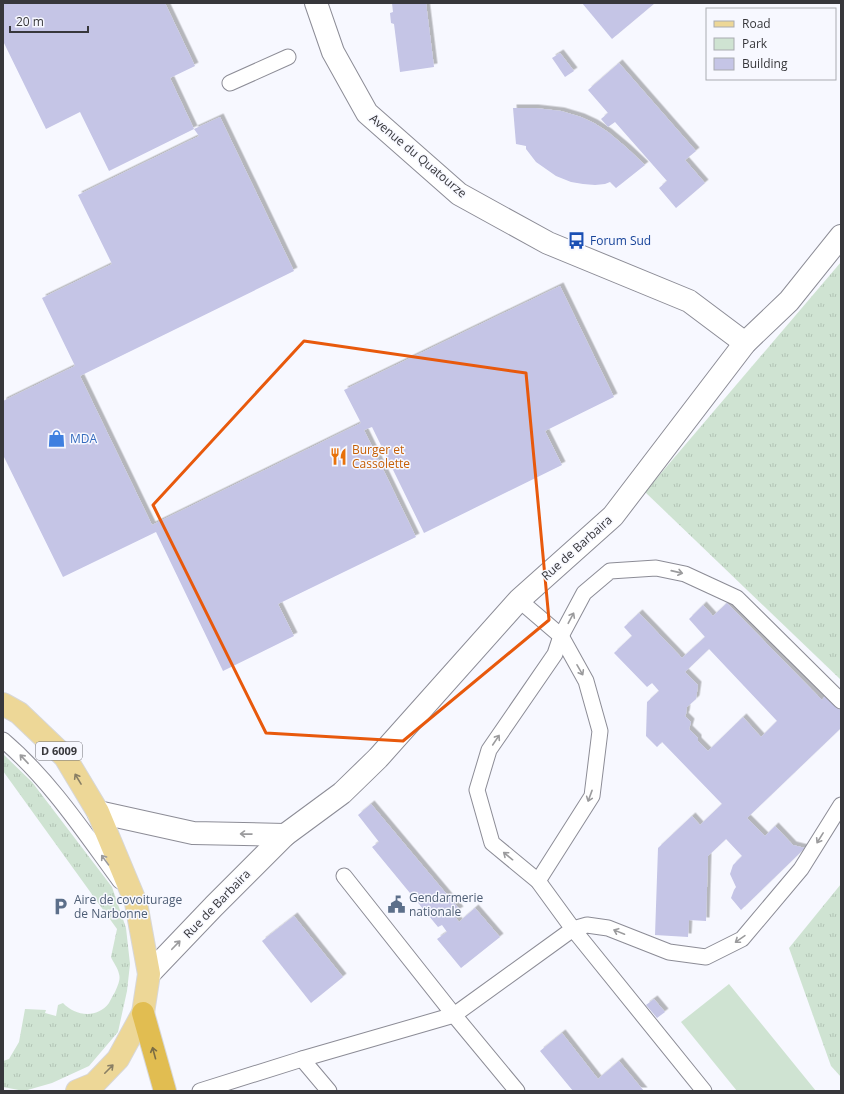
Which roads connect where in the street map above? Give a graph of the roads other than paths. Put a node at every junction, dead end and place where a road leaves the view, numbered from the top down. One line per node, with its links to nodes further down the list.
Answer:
1 (316, 3): 5 (street, Avenue du Quatourze)
2 (288, 57): 3 (lane)
3 (230, 83)
4 (841, 236): 5 (street, Rue de Barbaira)
5 (745, 344): 6 (street, Rue de Barbaira)
6 (520, 600): 7 (lane); 13 (street, Rue de Barbaira)
7 (561, 636): 8 (lane, one-way to 8); 15 (lane, one-way to 15); 15 (lane, one-way to 7)
8 (841, 701)
9 (3, 704): 12 (main road, D 6009, one-way to 9)
10 (3, 740): 16 (lane, one-way to 10)
11 (841, 805): 17 (lane, one-way to 17)
12 (98, 812): 13 (street, one-way to 12); 16 (main road, D 6009)
13 (285, 835): 18 (street, Rue de Barbaira, one-way to 13)
14 (344, 876): 20 (lane)
15 (538, 881): 17 (lane)
16 (136, 903): 18 (main road, D 6009)
17 (573, 929): 20 (lane); 27 (lane)
18 (149, 974): 19 (main road, D 6009)
19 (143, 1013): 22 (main road, one-way to 19); 23 (highway, one-way to 19)
20 (454, 1015): 21 (lane); 26 (lane)
21 (302, 1059): 24 (lane); 25 (lane)
22 (77, 1091)
23 (164, 1091)
24 (200, 1091)
25 (329, 1091)
26 (518, 1091)
27 (704, 1091)

